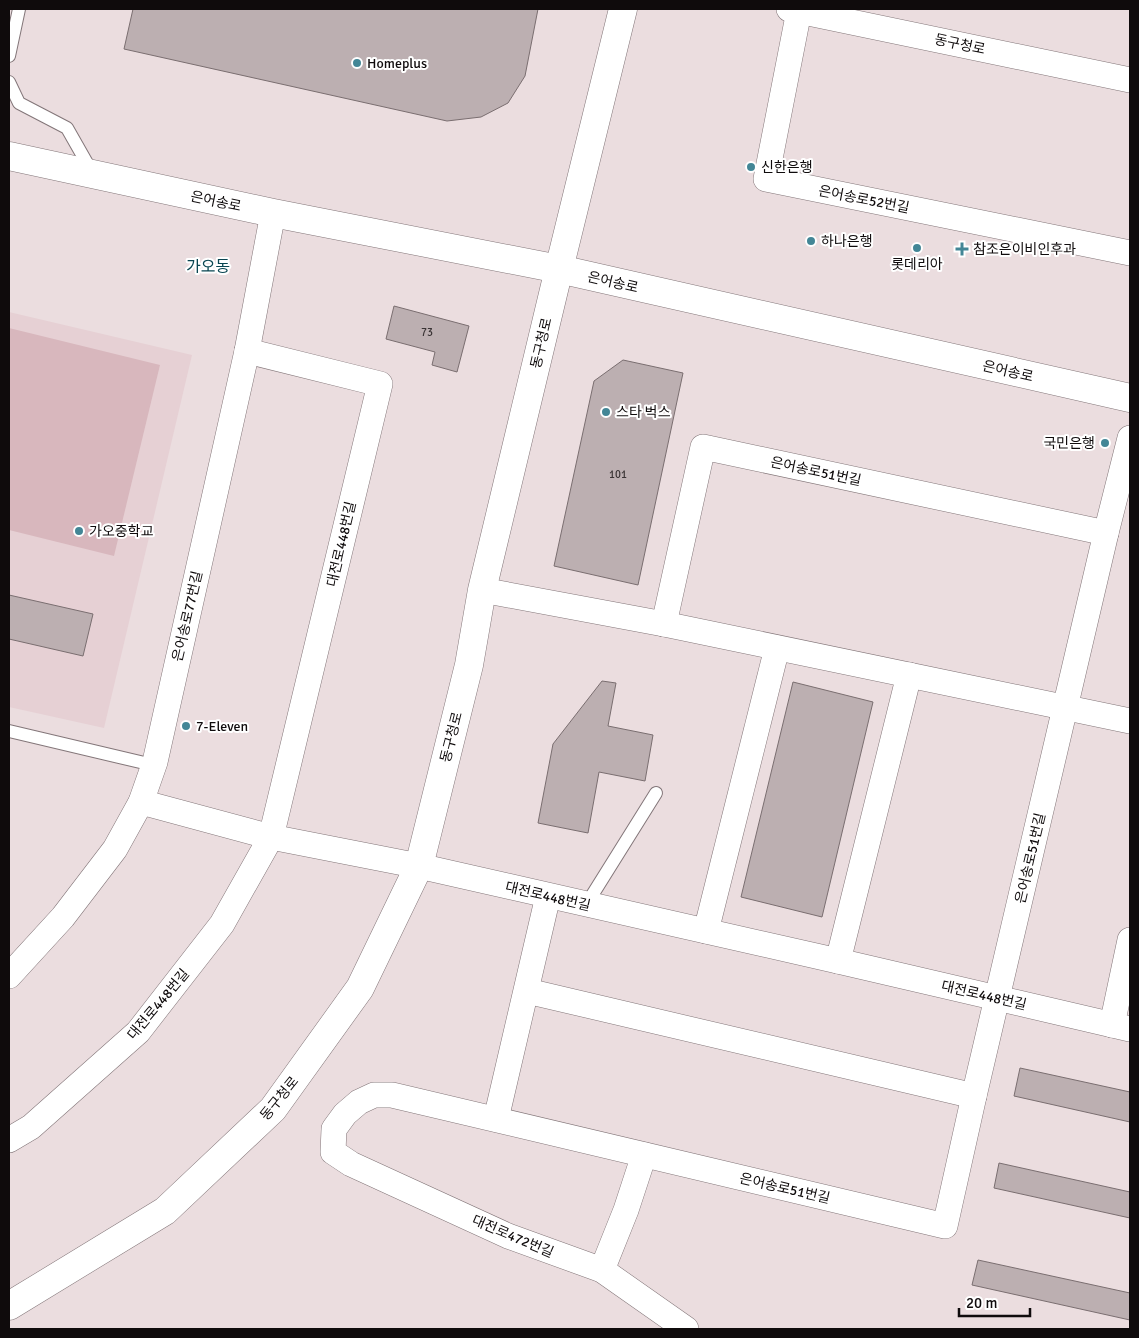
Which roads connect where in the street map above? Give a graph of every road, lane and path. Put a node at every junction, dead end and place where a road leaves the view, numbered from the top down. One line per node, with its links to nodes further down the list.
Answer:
1 (19, 9): 4 (lane)
2 (624, 9): 11 (main road, 동구청로)
3 (794, 10): 5 (street, 동구청로); 10 (street, 은어송로52번길)
4 (9, 56)
5 (1130, 80)
6 (9, 82): 8 (lane)
7 (9, 156): 8 (main road, 은어송로)
8 (93, 174): 9 (main road, 은어송로)
9 (273, 213): 11 (main road, 은어송로); 12 (street, 은어송로77번길)
10 (1130, 252)
11 (559, 270): 13 (main road, 은어송로); 16 (main road, 동구청로)
12 (247, 351): 23 (street, 은어송로77번길); 26 (street, 대전로448번길)
13 (1130, 398)
14 (1130, 438): 15 (street, 은어송로51번길)
15 (1106, 533): 17 (street, 은어송로51번길); 20 (street, 은어송로51번길)
16 (482, 590): 17 (street); 27 (main road, 동구청로)
17 (664, 624): 18 (street)
18 (778, 648): 19 (street); 30 (street)
19 (908, 675): 20 (street); 32 (street)
20 (1066, 708): 21 (street); 35 (street, 은어송로51번길)
21 (1130, 721)
22 (9, 731): 23 (lane)
23 (153, 765): 25 (street, 은어송로77번길)
24 (656, 793): 29 (lane)
25 (141, 802): 26 (street, 대전로448번길); 33 (street, 은어송로77번길)
26 (271, 837): 27 (street, 대전로448번길); 39 (street, 대전로448번길)
27 (419, 866): 28 (street, 대전로448번길); 43 (main road, 동구청로)
28 (548, 896): 29 (street, 대전로448번길); 34 (street)
29 (586, 905): 30 (street, 대전로448번길)
30 (706, 931): 32 (street, 대전로448번길)
31 (1130, 940): 36 (street)
32 (838, 961): 35 (street, 대전로448번길)
33 (9, 976)
34 (527, 990): 37 (street); 38 (street)
35 (997, 999): 36 (street, 대전로448번길); 37 (street, 은어송로51번길)
36 (1121, 1027)
37 (974, 1096): 41 (street, 은어송로51번길)
38 (496, 1120): 40 (street, 은어송로51번길); 41 (street, 은어송로51번길)
39 (9, 1140)
40 (333, 1152): 42 (street, 대전로472번길)
41 (644, 1155): 42 (street)
42 (602, 1270): 44 (street, 대전로472번길)
43 (9, 1306)
44 (686, 1329)

